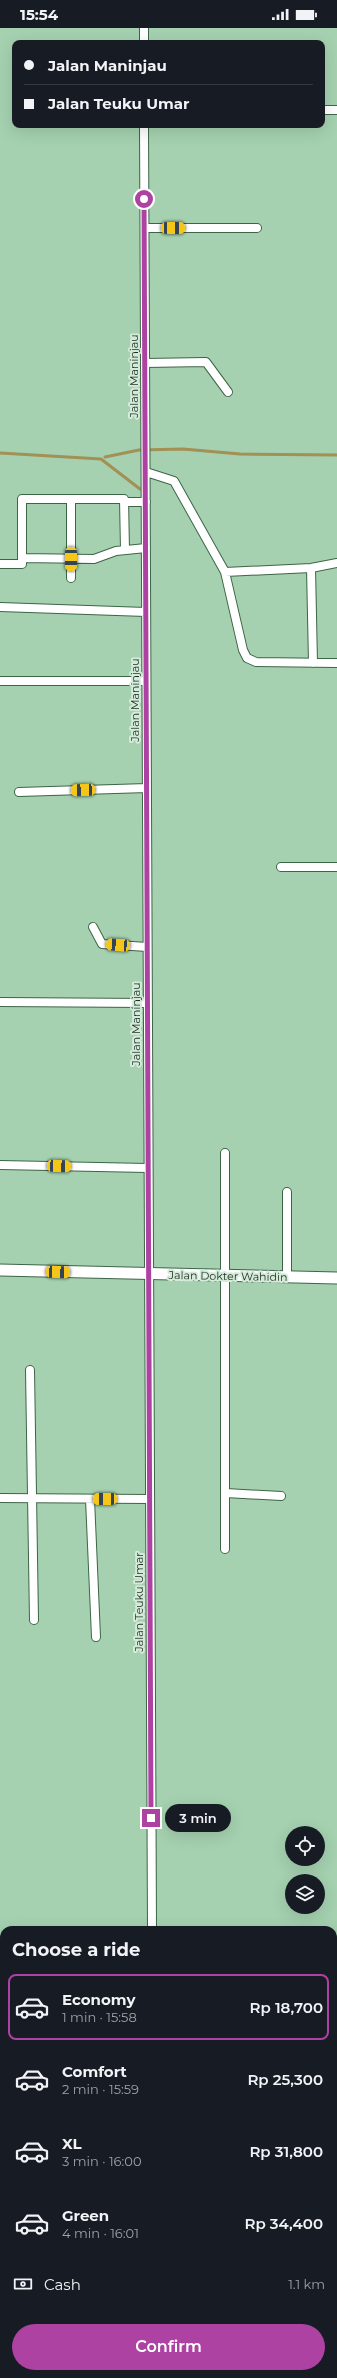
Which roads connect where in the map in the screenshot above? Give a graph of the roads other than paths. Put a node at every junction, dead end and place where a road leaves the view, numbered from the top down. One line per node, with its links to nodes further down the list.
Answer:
1 (144, 28): 2 (street)
2 (144, 40)
3 (325, 110): 4 (street)
4 (337, 110)
5 (144, 128): 6 (street, Jalan Maninjau)
6 (145, 228): 7 (street); 8 (street, Jalan Maninjau)
7 (257, 228)
8 (145, 362): 9 (street); 10 (street, Jalan Maninjau)
9 (228, 392)
10 (146, 476): 13 (street, Jalan Maninjau); 21 (street)
11 (71, 499): 12 (street); 16 (street); 17 (street)
12 (124, 502): 13 (street); 15 (street)
13 (146, 502): 14 (street, Jalan Maninjau)
14 (146, 548): 15 (street); 24 (street, Jalan Maninjau)
15 (125, 550): 17 (street)
16 (22, 558): 17 (street); 19 (street)
17 (71, 559): 22 (street)
18 (337, 563): 20 (street)
19 (0, 564)
20 (311, 568): 21 (street); 25 (street)
21 (225, 572): 25 (street)
22 (71, 578)
23 (0, 607): 24 (street)
24 (146, 612): 28 (street, Jalan Maninjau)
25 (313, 663): 26 (street)
26 (337, 663)
27 (0, 681): 28 (street)
28 (146, 681): 29 (street, Jalan Maninjau)
29 (146, 788): 30 (street); 34 (street, Jalan Maninjau)
30 (19, 792)
31 (281, 867): 32 (street)
32 (337, 867)
33 (93, 927): 34 (street)
34 (147, 947): 36 (street, Jalan Maninjau)
35 (0, 1002): 36 (street)
36 (147, 1003): 39 (street, Jalan Maninjau)
37 (225, 1153): 43 (street)
38 (0, 1165): 39 (street)
39 (147, 1168): 42 (street, Jalan Maninjau)
40 (287, 1192): 44 (street)
41 (0, 1270): 42 (street, Jalan Dokter Wahidin)
42 (148, 1274): 43 (street, Jalan Dokter Wahidin); 52 (street, Jalan Teuku Umar)
43 (226, 1276): 44 (street, Jalan Dokter Wahidin); 47 (street)
44 (287, 1277): 45 (street, Jalan Dokter Wahidin)
45 (337, 1278)
46 (30, 1370): 50 (street)
47 (226, 1493): 48 (street); 53 (street)
48 (280, 1496)
49 (0, 1498): 50 (street)
50 (34, 1498): 51 (street); 54 (street)
51 (90, 1499): 52 (street); 55 (street)
52 (149, 1500): 56 (street, Jalan Teuku Umar)
53 (225, 1549)
54 (34, 1620)
55 (96, 1637)
56 (152, 1926)

